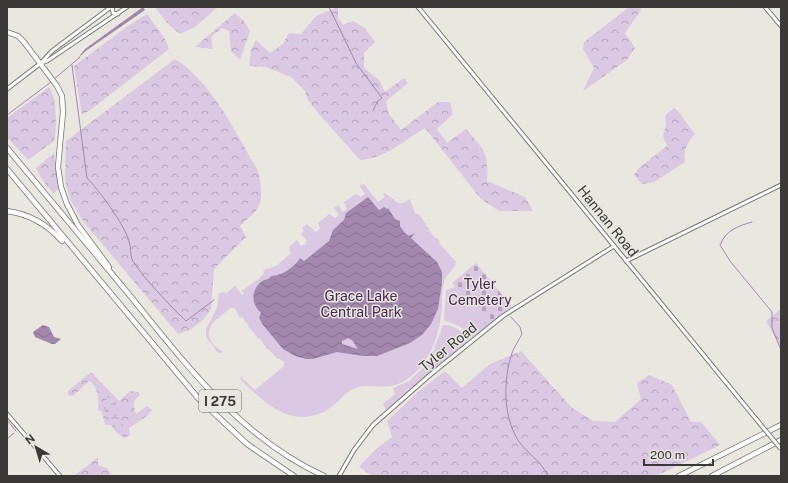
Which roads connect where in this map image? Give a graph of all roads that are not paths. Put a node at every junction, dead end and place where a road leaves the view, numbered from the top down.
1 (111, 7) edge
2 (127, 7) edge
3 (418, 7) edge
4 (765, 7) edge
5 (119, 13) junction
6 (781, 26) edge
7 (7, 32) edge
8 (41, 63) junction
9 (7, 89) edge
10 (7, 148) edge
11 (7, 170) edge
12 (781, 185) edge
13 (7, 211) edge
14 (614, 246) junction
15 (626, 261) junction
16 (97, 278) junction
17 (128, 293) junction
18 (7, 414) edge
19 (781, 425) edge
20 (781, 440) edge
21 (781, 449) edge
22 (339, 475) edge
23 (60, 476) edge
24 (294, 476) edge
25 (324, 476) edge
26 (679, 476) edge
27 (712, 476) edge

1 - 5 street
1 - 8 street
2 - 5 street
3 - 14 street, Hannan Road
4 - 6 street
5 - 8 street
7 - 8 highway
8 - 9 street
8 - 17 highway
10 - 17 highway, I 275
11 - 16 highway, I 275
12 - 15 street
13 - 16 highway
14 - 15 street, Hannan Road
14 - 22 street, Tyler Road
15 - 21 street, Hannan Road, bridge
16 - 24 highway, I 275
17 - 25 highway, I 275
18 - 23 street
19 - 26 highway
20 - 27 highway

